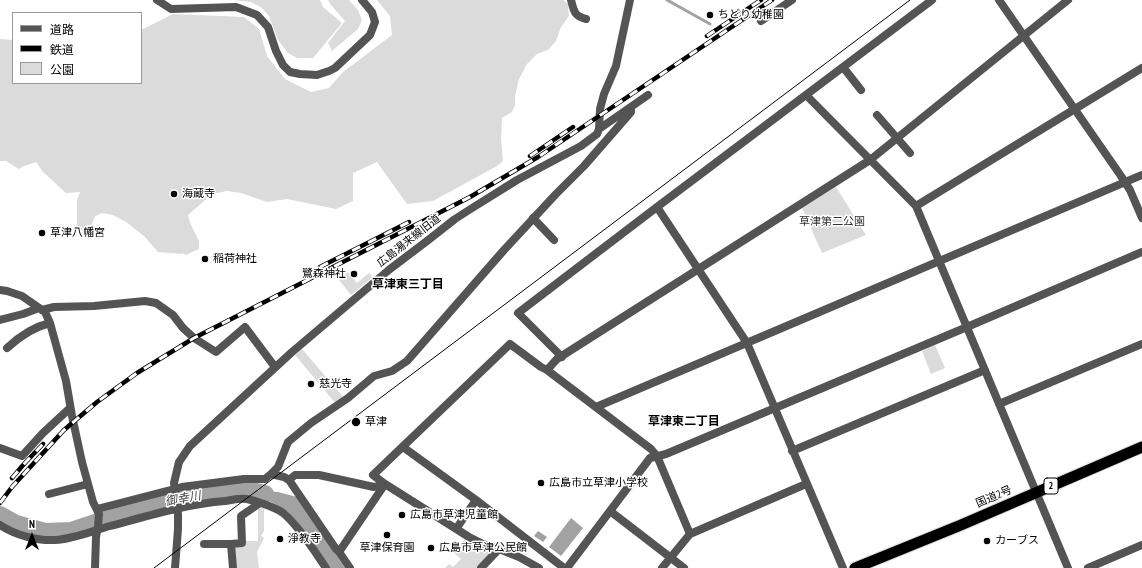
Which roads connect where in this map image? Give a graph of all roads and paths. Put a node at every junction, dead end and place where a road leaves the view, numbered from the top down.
1 (157, 0) edge
2 (362, 0) edge
3 (571, 0) edge
4 (630, 0) edge
5 (792, 0) edge
6 (932, 0) edge
7 (999, 0) edge
8 (1068, 0) edge
9 (586, 19) dead end
10 (761, 21) dead end
11 (1024, 35) junction
12 (843, 67) junction
13 (1142, 68) edge
14 (861, 90) dead end
15 (648, 95) dead end
16 (806, 95) junction
17 (631, 107) junction
18 (1075, 108) junction
19 (877, 115) dead end
20 (600, 129) junction
21 (898, 138) junction
22 (910, 153) dead end
23 (870, 160) junction
24 (1142, 175) edge
25 (1125, 182) junction
26 (916, 206) junction
27 (657, 207) junction
28 (533, 218) junction
29 (1142, 218) edge
30 (554, 240) dead end
31 (1142, 252) edge
32 (939, 261) junction
33 (699, 269) junction
34 (0, 290) edge
35 (41, 309) junction
36 (0, 320) edge
37 (50, 322) junction
38 (967, 327) junction
39 (747, 343) junction
40 (1142, 344) edge
41 (7, 348) dead end
42 (562, 357) junction
43 (275, 367) junction
44 (547, 370) junction
45 (985, 370) junction
46 (1000, 404) junction
47 (596, 407) junction
48 (70, 408) junction
49 (775, 408) junction
50 (403, 447) junction
51 (1142, 447) edge
52 (0, 448) edge
53 (792, 451) junction
54 (657, 456) junction
55 (271, 474) junction
56 (289, 480) junction
57 (88, 484) junction
58 (385, 484) junction
59 (806, 484) junction
60 (175, 490) junction
61 (1036, 492) junction
62 (49, 494) dead end
63 (476, 500) junction
64 (260, 504) junction
65 (177, 506) junction
66 (97, 510) junction
67 (610, 511) junction
68 (0, 525) edge
69 (98, 528) junction
70 (456, 529) junction
71 (690, 534) junction
72 (204, 544) dead end
73 (231, 544) junction
74 (1142, 545) edge
75 (499, 549) junction
76 (339, 552) junction
77 (670, 558) junction
78 (95, 568) edge
79 (175, 568) edge
80 (233, 568) edge
81 (326, 568) edge
82 (350, 568) edge
83 (481, 568) edge
84 (539, 568) edge
85 (565, 568) edge
86 (662, 568) edge
87 (684, 568) edge
88 (843, 568) edge
89 (855, 568) edge
90 (1068, 568) edge
91 (1088, 568) edge

1 - 2 street
3 - 9 street
4 - 20 street
5 - 10 street
6 - 12 street
7 - 11 street
8 - 11 street
11 - 18 street
11 - 21 street
12 - 14 street
12 - 16 street
13 - 18 street
15 - 17 street, 広島湯来線旧道
16 - 23 street
16 - 27 street
17 - 20 street, 広島湯来線旧道
17 - 28 street
18 - 25 street
18 - 26 street
19 - 21 street
20 - 43 street, 広島湯来線旧道
21 - 22 street
21 - 23 street
23 - 26 street
23 - 33 street
24 - 25 street
25 - 29 street
25 - 32 street
26 - 32 street
27 - 33 street
27 - 42 street
28 - 30 street
28 - 55 street
31 - 38 street
32 - 38 street
32 - 39 street
33 - 39 street
33 - 42 street
34 - 35 street
35 - 36 street
35 - 37 street
35 - 43 street
37 - 41 street
37 - 48 street
38 - 45 street
38 - 49 street
39 - 47 street
39 - 49 street
40 - 46 street
42 - 44 street
43 - 60 street, 広島湯来線旧道
44 - 47 street
44 - 50 street
45 - 46 street
45 - 53 street
46 - 61 street
47 - 54 street
48 - 52 street
48 - 57 street
49 - 53 street
49 - 54 street
50 - 58 street
50 - 63 street
51 - 61 highway, 国道2号 / 2
53 - 59 street
54 - 67 street
54 - 71 street
55 - 56 street
55 - 60 street
56 - 58 street
56 - 76 street
57 - 62 street
57 - 66 street
58 - 70 street
58 - 76 street
59 - 71 street
59 - 88 street
60 - 65 street, 広島湯来線旧道
60 - 66 street
61 - 89 highway, 国道2号 / 2
61 - 90 street
63 - 70 street
63 - 85 street
64 - 65 street
64 - 73 street
64 - 81 street
65 - 69 street
65 - 79 street, 広島湯来線旧道
66 - 69 street
67 - 77 street
67 - 85 street
68 - 69 street
69 - 78 street
70 - 75 street
71 - 77 street
72 - 73 street
73 - 80 street
74 - 91 street
75 - 83 street
75 - 84 street
76 - 82 street
77 - 86 street
77 - 87 street

